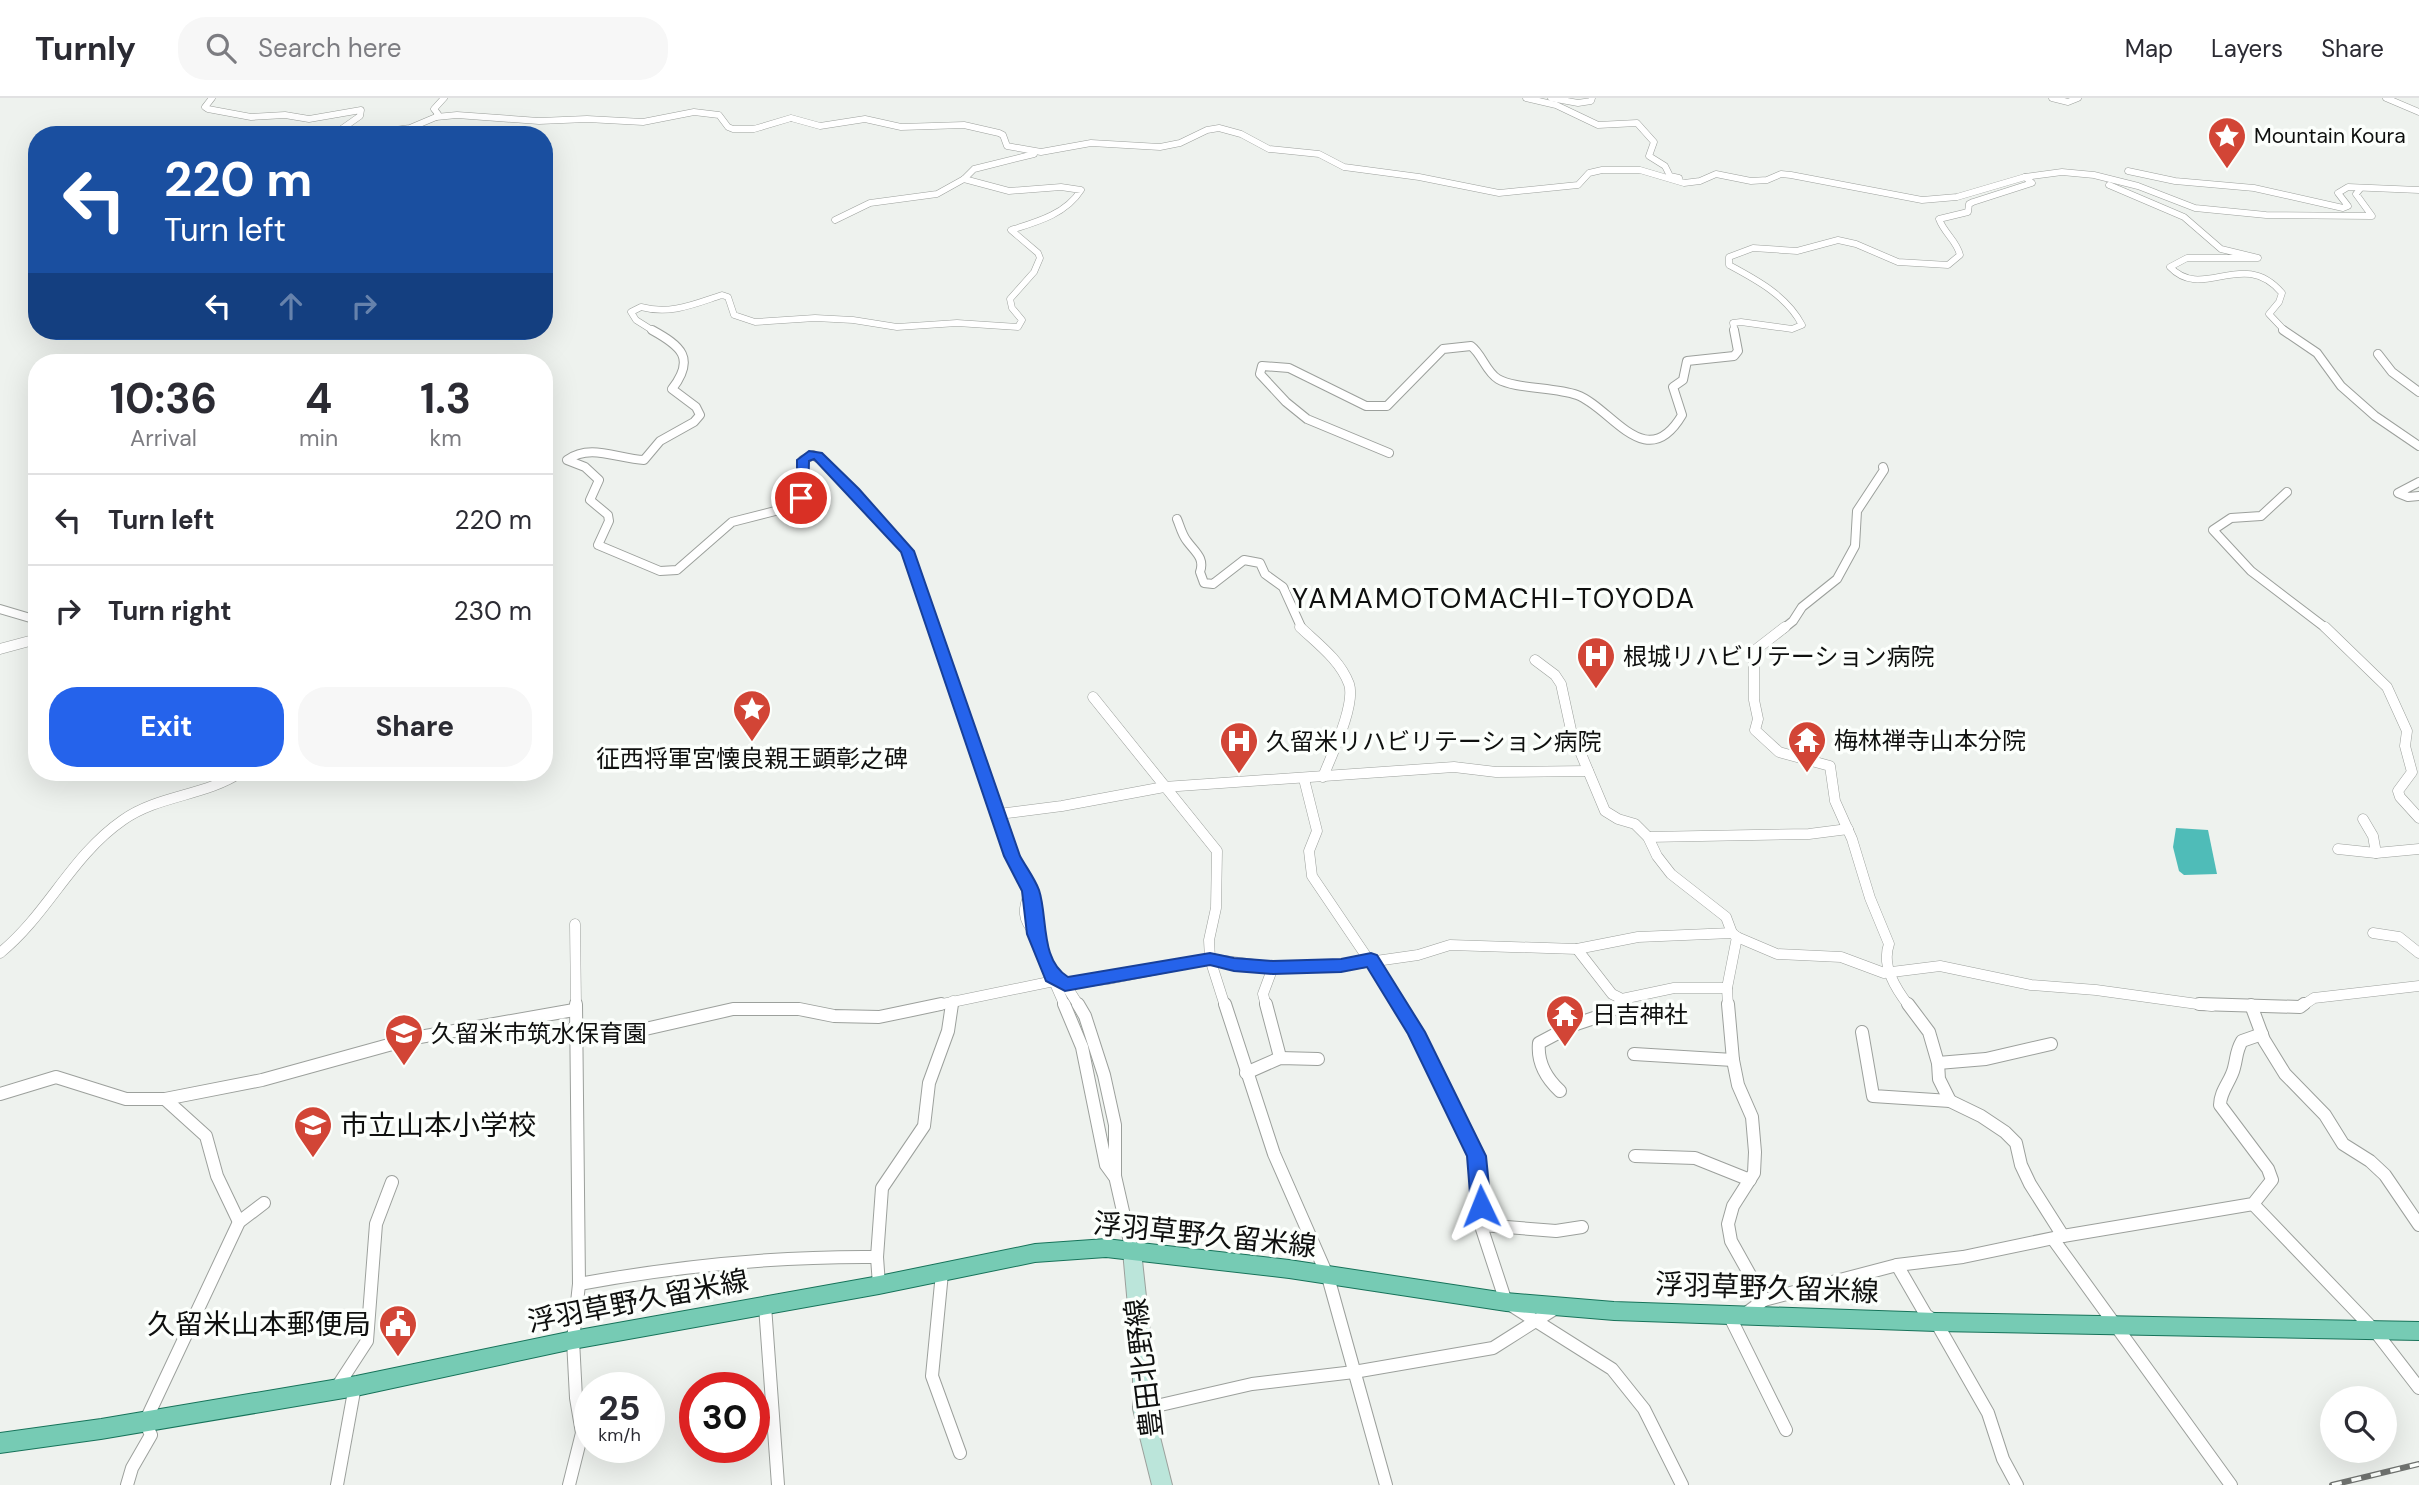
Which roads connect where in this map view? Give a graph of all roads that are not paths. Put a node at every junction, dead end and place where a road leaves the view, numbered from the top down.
1 (212, 98) edge
2 (444, 98) edge
3 (1526, 98) edge
4 (1550, 98) edge
5 (1592, 98) edge
6 (2052, 98) edge
7 (2078, 98) edge
8 (2386, 98) edge
9 (2419, 112) edge
10 (436, 117) junction
11 (344, 126) edge
12 (415, 126) edge
13 (1041, 152) junction
14 (2128, 171) dead end
15 (2094, 176) junction
16 (2025, 177) junction
17 (964, 179) junction
18 (1700, 181) junction
19 (2360, 189) junction
20 (2419, 190) edge
21 (835, 220) dead end
22 (2378, 354) dead end
23 (2419, 392) edge
24 (2419, 446) edge
25 (1389, 453) dead end
26 (1883, 467) dead end
27 (2419, 482) edge
28 (2287, 492) dead end
29 (2419, 496) edge
30 (1177, 519) dead end
31 (0, 609) edge
32 (28, 617) edge
33 (28, 641) edge
34 (0, 649) edge
35 (1535, 660) dead end
36 (1093, 698) dead end
37 (1588, 771) junction
38 (1323, 777) junction
39 (1304, 779) junction
40 (228, 781) edge
41 (1164, 788) junction
42 (999, 814) junction
43 (2419, 818) edge
44 (2363, 819) dead end
45 (1847, 829) junction
46 (1648, 837) junction
47 (2338, 849) dead end
48 (2419, 849) edge
49 (2376, 853) junction
50 (575, 923) dead end
51 (2373, 933) dead end
52 (1735, 935) junction
53 (1577, 949) junction
54 (2418, 951) edge
55 (0, 953) edge
56 (1210, 959) junction
57 (1371, 960) junction
58 (1273, 967) junction
59 (1890, 972) junction
60 (1060, 982) junction
61 (2419, 986) edge
62 (1727, 988) junction
63 (1622, 999) junction
64 (953, 1002) junction
65 (2251, 1005) junction
66 (574, 1010) junction
67 (575, 1026) junction
68 (1862, 1032) dead end
69 (2262, 1034) junction
70 (2051, 1044) dead end
71 (1634, 1054) dead end
72 (1280, 1057) junction
73 (1318, 1059) dead end
74 (1733, 1060) junction
75 (1938, 1063) junction
76 (1246, 1073) junction
77 (1559, 1091) dead end
78 (0, 1094) edge
79 (165, 1099) junction
80 (1950, 1101) junction
81 (1635, 1156) dead end
82 (1750, 1180) junction
83 (392, 1182) dead end
84 (264, 1203) dead end
85 (2253, 1204) junction
86 (239, 1222) junction
87 (1481, 1224) junction
88 (2419, 1225) edge
89 (1582, 1227) dead end
90 (2058, 1238) junction
91 (1132, 1251) junction
92 (877, 1257) junction
93 (1897, 1265) junction
94 (942, 1273) junction
95 (1328, 1277) junction
96 (579, 1284) junction
97 (879, 1285) junction
98 (1764, 1300) junction
99 (1506, 1302) junction
100 (765, 1306) junction
101 (1558, 1307) junction
102 (1737, 1314) junction
103 (1535, 1322) junction
104 (1936, 1322) junction
105 (2116, 1324) junction
106 (2375, 1331) junction
107 (2419, 1331) edge
108 (573, 1340) junction
109 (1354, 1372) junction
110 (346, 1387) junction
111 (2419, 1388) edge
112 (1143, 1409) junction
113 (145, 1422) junction
114 (1786, 1430) dead end
115 (0, 1443) edge
116 (960, 1453) dead end
117 (127, 1485) edge
118 (337, 1485) edge
119 (569, 1485) edge
120 (778, 1485) edge
121 (1162, 1485) edge
122 (1386, 1485) edge
123 (1682, 1485) edge
124 (2017, 1485) edge
125 (2231, 1485) edge

1 - 11 street
2 - 10 street
3 - 18 street
4 - 5 street
6 - 7 street
8 - 9 street
10 - 12 street
10 - 13 street
13 - 17 street
13 - 18 street
14 - 19 street
15 - 16 street
15 - 19 street
15 - 24 street
16 - 18 street
16 - 25 street
17 - 21 street
17 - 42 street
19 - 20 street
22 - 23 street
26 - 45 street
27 - 29 street
28 - 43 street
30 - 38 street
31 - 32 street
33 - 34 street
35 - 37 street
36 - 41 street
37 - 38 street
37 - 46 street
38 - 39 street
39 - 41 street
39 - 57 street
40 - 55 street
41 - 42 street
41 - 56 street
42 - 60 street
44 - 49 street
45 - 46 street
45 - 59 street
46 - 52 street
47 - 49 street
48 - 49 street
50 - 66 street
51 - 54 street
52 - 53 street
52 - 59 street
52 - 62 street
53 - 57 street
53 - 63 street
56 - 58 street
56 - 60 street
56 - 76 street
57 - 58 street
57 - 87 street
58 - 72 street
59 - 65 street
59 - 75 street
60 - 64 street
60 - 91 street
61 - 65 street
62 - 63 street
62 - 74 street
63 - 77 street
64 - 67 street
64 - 92 street
65 - 69 street
66 - 67 street
66 - 79 street
67 - 96 street
68 - 80 street
69 - 85 street
69 - 88 street
70 - 75 street
71 - 74 street
72 - 73 street
72 - 76 street
74 - 82 street
75 - 80 street
76 - 95 street
78 - 79 street
79 - 86 street
80 - 90 street
81 - 82 street
82 - 98 street
83 - 110 street
84 - 86 street
85 - 90 street
85 - 106 street
86 - 113 street
87 - 89 street
87 - 99 street
90 - 93 street
90 - 105 street
91 - 94 main road, 浮羽草野久留米線
91 - 95 main road, 浮羽草野久留米線
91 - 112 main road, 豊田北野線
92 - 96 street
92 - 97 street
93 - 98 street
93 - 104 street
94 - 97 main road, 浮羽草野久留米線
94 - 116 street
95 - 99 main road, 浮羽草野久留米線
95 - 109 street
96 - 108 street
97 - 100 main road, 浮羽草野久留米線
98 - 102 street
99 - 101 main road, 浮羽草野久留米線
99 - 103 street
100 - 108 main road, 浮羽草野久留米線
100 - 120 street
101 - 102 main road, 浮羽草野久留米線
101 - 103 street
102 - 104 main road, 浮羽草野久留米線
102 - 114 street
103 - 109 street
103 - 123 street
104 - 105 main road, 浮羽草野久留米線
104 - 124 street
105 - 106 main road, 浮羽草野久留米線
105 - 125 street
106 - 107 main road, 浮羽草野久留米線
106 - 111 street
108 - 110 main road, 浮羽草野久留米線
108 - 119 street
109 - 112 street
109 - 122 street
110 - 113 main road, 浮羽草野久留米線
110 - 118 street
112 - 121 main road, 豊田北野線
113 - 115 main road, 浮羽草野久留米線
113 - 117 street

